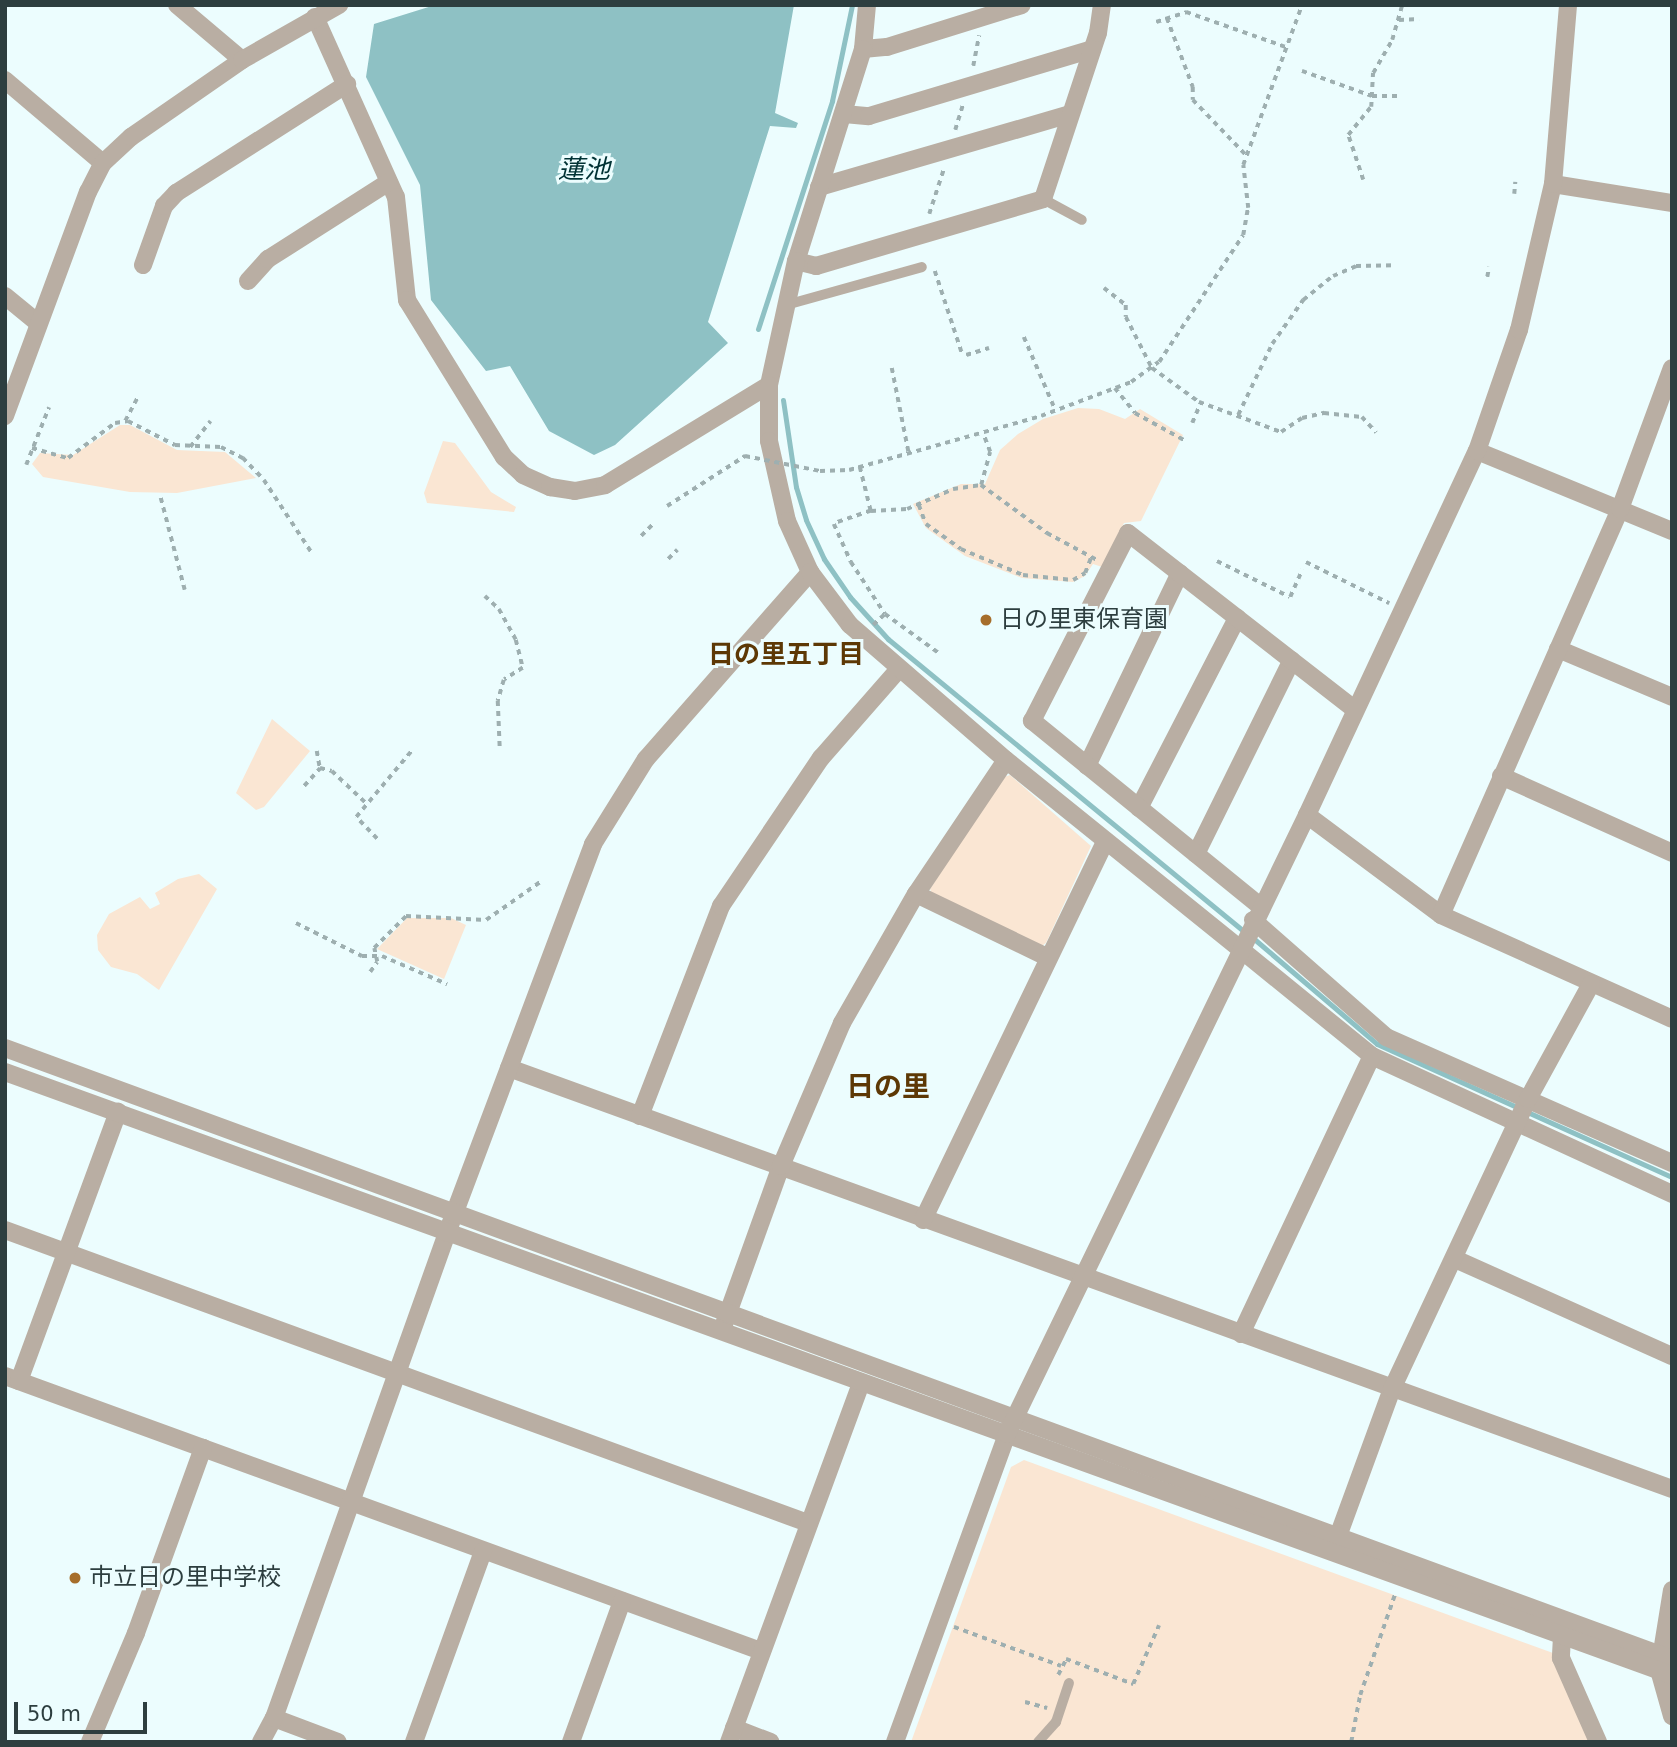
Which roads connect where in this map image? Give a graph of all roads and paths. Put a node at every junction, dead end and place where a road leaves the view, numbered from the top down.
1 (177, 5) edge
2 (339, 5) edge
3 (867, 5) edge
4 (1022, 5) edge
5 (1102, 5) edge
6 (1302, 5) edge
7 (1402, 5) edge
8 (1568, 5) edge
9 (315, 17) junction
10 (984, 17) junction
11 (1167, 18) junction
12 (1419, 19) dead end
13 (1399, 20) junction
14 (1156, 22) dead end
15 (1286, 47) junction
16 (863, 49) junction
17 (1092, 49) junction
18 (242, 60) junction
19 (1302, 71) dead end
20 (5, 80) edge
21 (347, 84) junction
22 (969, 86) junction
23 (1373, 96) junction
24 (1401, 96) dead end
25 (844, 114) junction
26 (1070, 114) junction
27 (949, 151) junction
28 (1246, 155) junction
29 (103, 163) junction
30 (1363, 180) dead end
31 (389, 182) junction
32 (1515, 182) dead end
33 (1553, 184) junction
34 (819, 187) junction
35 (1514, 194) dead end
36 (1044, 199) junction
37 (1672, 203) edge
38 (1082, 220) dead end
39 (922, 235) junction
40 (796, 261) junction
41 (144, 265) dead end
42 (928, 265) joint
43 (1395, 265) dead end
44 (1489, 267) dead end
45 (1487, 277) dead end
46 (248, 281) dead end
47 (1104, 288) dead end
48 (5, 296) edge
49 (786, 305) junction
50 (38, 323) junction
51 (1024, 337) dead end
52 (989, 348) dead end
53 (892, 368) dead end
54 (1152, 368) junction
55 (1672, 368) edge
56 (769, 385) junction
57 (1115, 388) junction
58 (1668, 396) edge
59 (137, 398) dead end
60 (1201, 402) junction
61 (49, 407) dead end
62 (1056, 410) junction
63 (1238, 415) junction
64 (5, 416) edge
65 (125, 421) junction
66 (210, 421) dead end
67 (1192, 423) dead end
68 (1376, 432) dead end
69 (983, 433) junction
70 (1184, 440) dead end
71 (190, 447) junction
72 (32, 448) junction
73 (1477, 450) junction
74 (909, 454) junction
75 (26, 465) dead end
76 (860, 467) junction
77 (982, 485) junction
78 (161, 498) dead end
79 (919, 505) junction
80 (667, 506) dead end
81 (1620, 509) junction
82 (872, 510) junction
83 (653, 524) dead end
84 (1672, 531) edge
85 (641, 536) dead end
86 (677, 550) dead end
87 (312, 553) dead end
88 (1092, 556) junction
89 (668, 559) dead end
90 (1217, 561) dead end
91 (1306, 562) dead end
92 (1111, 567) junction
93 (1302, 570) dead end
94 (810, 572) junction
95 (1180, 573) junction
96 (185, 590) dead end
97 (485, 596) dead end
98 (1402, 609) junction
99 (1237, 618) junction
100 (1558, 649) junction
101 (940, 654) dead end
102 (1292, 660) junction
103 (898, 670) junction
104 (1672, 697) edge
105 (1354, 709) junction
106 (500, 748) dead end
107 (413, 749) dead end
108 (317, 751) dead end
109 (1006, 760) junction
110 (1087, 766) junction
111 (320, 768) junction
112 (1501, 776) junction
113 (304, 786) dead end
114 (367, 804) junction
115 (1139, 808) junction
116 (1307, 815) junction
117 (377, 839) dead end
118 (1105, 841) junction
119 (1672, 853) edge
120 (1196, 854) junction
121 (540, 882) dead end
122 (916, 894) junction
123 (1256, 913) junction
124 (1441, 915) junction
125 (296, 923) dead end
126 (1239, 948) junction
127 (375, 957) junction
128 (1047, 957) junction
129 (370, 972) dead end
130 (447, 984) dead end
131 (1591, 984) junction
132 (1672, 1019) edge
133 (5, 1048) edge
134 (1372, 1056) junction
135 (509, 1068) junction
136 (5, 1072) edge
137 (1528, 1099) junction
138 (118, 1112) junction
139 (640, 1116) junction
140 (1517, 1124) junction
141 (1672, 1163) edge
142 (781, 1166) junction
143 (1672, 1194) edge
144 (455, 1213) junction
145 (923, 1220) junction
146 (5, 1230) edge
147 (447, 1233) junction
148 (66, 1252) junction
149 (1455, 1259) junction
150 (1083, 1276) junction
151 (727, 1313) junction
152 (720, 1333) junction
153 (1241, 1334) junction
154 (1672, 1356) edge
155 (398, 1373) junction
156 (12, 1378) edge
157 (861, 1384) junction
158 (1392, 1389) junction
159 (1010, 1427) junction
160 (203, 1448) junction
161 (1672, 1489) edge
162 (352, 1501) junction
163 (808, 1523) junction
164 (1335, 1546) junction
165 (483, 1551) junction
166 (1400, 1578) junction
167 (1672, 1590) edge
168 (622, 1601) junction
169 (939, 1622) junction
170 (1159, 1625) dead end
171 (1562, 1636) junction
172 (761, 1651) junction
173 (1666, 1665) edge
174 (1061, 1666) junction
175 (1069, 1683) dead end
176 (1054, 1687) dead end
177 (1051, 1698) dead end
178 (1025, 1703) dead end
179 (1672, 1716) edge
180 (274, 1718) junction
181 (731, 1735) edge
182 (90, 1742) edge
183 (261, 1742) edge
184 (338, 1742) edge
185 (414, 1742) edge
186 (571, 1742) edge
187 (770, 1742) edge
188 (895, 1742) edge
189 (1038, 1742) edge
190 (1351, 1742) edge
191 (1598, 1742) edge

1 - 18 street
2 - 9 street
3 - 16 street
4 - 10 street
5 - 17 street
6 - 15 path
7 - 13 path
8 - 33 street
9 - 18 street
9 - 21 street
10 - 16 street
10 - 22 path
11 - 14 path
11 - 15 path
11 - 28 path
12 - 13 path
13 - 23 path
15 - 28 path
16 - 25 street
17 - 22 street
17 - 26 street
18 - 29 street
19 - 23 path
20 - 29 street
21 - 31 street
21 - 41 street
22 - 25 street
22 - 27 path
23 - 24 path
23 - 30 path
25 - 34 street
26 - 27 street
26 - 36 street
27 - 34 street
27 - 39 path
28 - 54 path
29 - 50 street
31 - 46 street
31 - 56 street
32 - 35 path
33 - 37 street
33 - 73 street
34 - 40 street
36 - 38 lane
36 - 39 street
39 - 40 street
40 - 49 street
42 - 49 lane
42 - 52 path
43 - 63 path
44 - 45 path
47 - 54 path
48 - 50 street
49 - 56 street
50 - 64 street
51 - 62 path
53 - 74 path
54 - 57 path
54 - 60 path
55 - 58 street
56 - 94 street
57 - 62 path
57 - 70 path
58 - 81 street
59 - 65 path
60 - 63 path
60 - 67 path
61 - 72 path
62 - 69 path
63 - 68 path
65 - 71 path
65 - 72 path
66 - 71 path
69 - 74 path
69 - 77 path
71 - 87 path
72 - 75 path
73 - 81 street
73 - 98 street
74 - 76 path
76 - 80 path, bridge
76 - 82 path
77 - 79 path
77 - 88 path
78 - 96 path
79 - 82 path
79 - 88 path
81 - 84 street
81 - 100 street
82 - 101 path
83 - 85 path
86 - 89 path
88 - 92 path
90 - 93 path
91 - 98 path
92 - 95 street
92 - 110 street
94 - 103 street
94 - 135 street
95 - 99 street
95 - 110 street
97 - 106 path
98 - 105 street
99 - 102 street
99 - 115 street
100 - 104 street
100 - 112 street
102 - 105 street
102 - 120 street
103 - 109 street
103 - 139 street
105 - 116 street
107 - 114 path
108 - 111 path
109 - 118 street
109 - 122 street
110 - 115 street
111 - 113 path
111 - 114 path
112 - 119 street
112 - 124 street
114 - 117 path
115 - 120 street
116 - 123 street
116 - 124 street
118 - 126 street
118 - 128 street
120 - 123 street
121 - 127 path
122 - 128 street
122 - 142 street
123 - 126 street
123 - 137 street
124 - 131 street
125 - 127 path
126 - 134 street
126 - 150 street
127 - 129 path
127 - 130 path
128 - 145 street
131 - 132 street
131 - 137 street
133 - 144 street
134 - 140 street
134 - 153 street
135 - 139 street
135 - 144 street
136 - 138 street
137 - 140 street
137 - 141 street
138 - 147 street
138 - 148 street
139 - 142 street
140 - 143 street
140 - 149 street
142 - 145 street
142 - 151 street
144 - 147 street
144 - 151 street
145 - 150 street
146 - 148 street
147 - 152 street
147 - 155 street
148 - 155 street
148 - 156 street
149 - 154 street
149 - 158 street
150 - 153 street
150 - 159 street
151 - 152 street
151 - 159 street
152 - 157 street
153 - 158 street
155 - 162 street
155 - 163 street
156 - 160 street
157 - 159 street
157 - 163 street
158 - 161 street
158 - 164 street
159 - 164 street
159 - 169 street
160 - 162 street
160 - 182 street
162 - 165 street
162 - 180 street
163 - 172 street
164 - 166 street
164 - 173 street
165 - 168 street
165 - 185 street
166 - 171 street
166 - 190 path
167 - 173 street
168 - 172 street
168 - 186 street
169 - 174 path
169 - 188 street
170 - 174 path
171 - 173 street
171 - 191 street
172 - 181 street
173 - 179 street
174 - 176 path
175 - 189 lane
177 - 178 path
180 - 183 street
180 - 184 street
181 - 187 street

